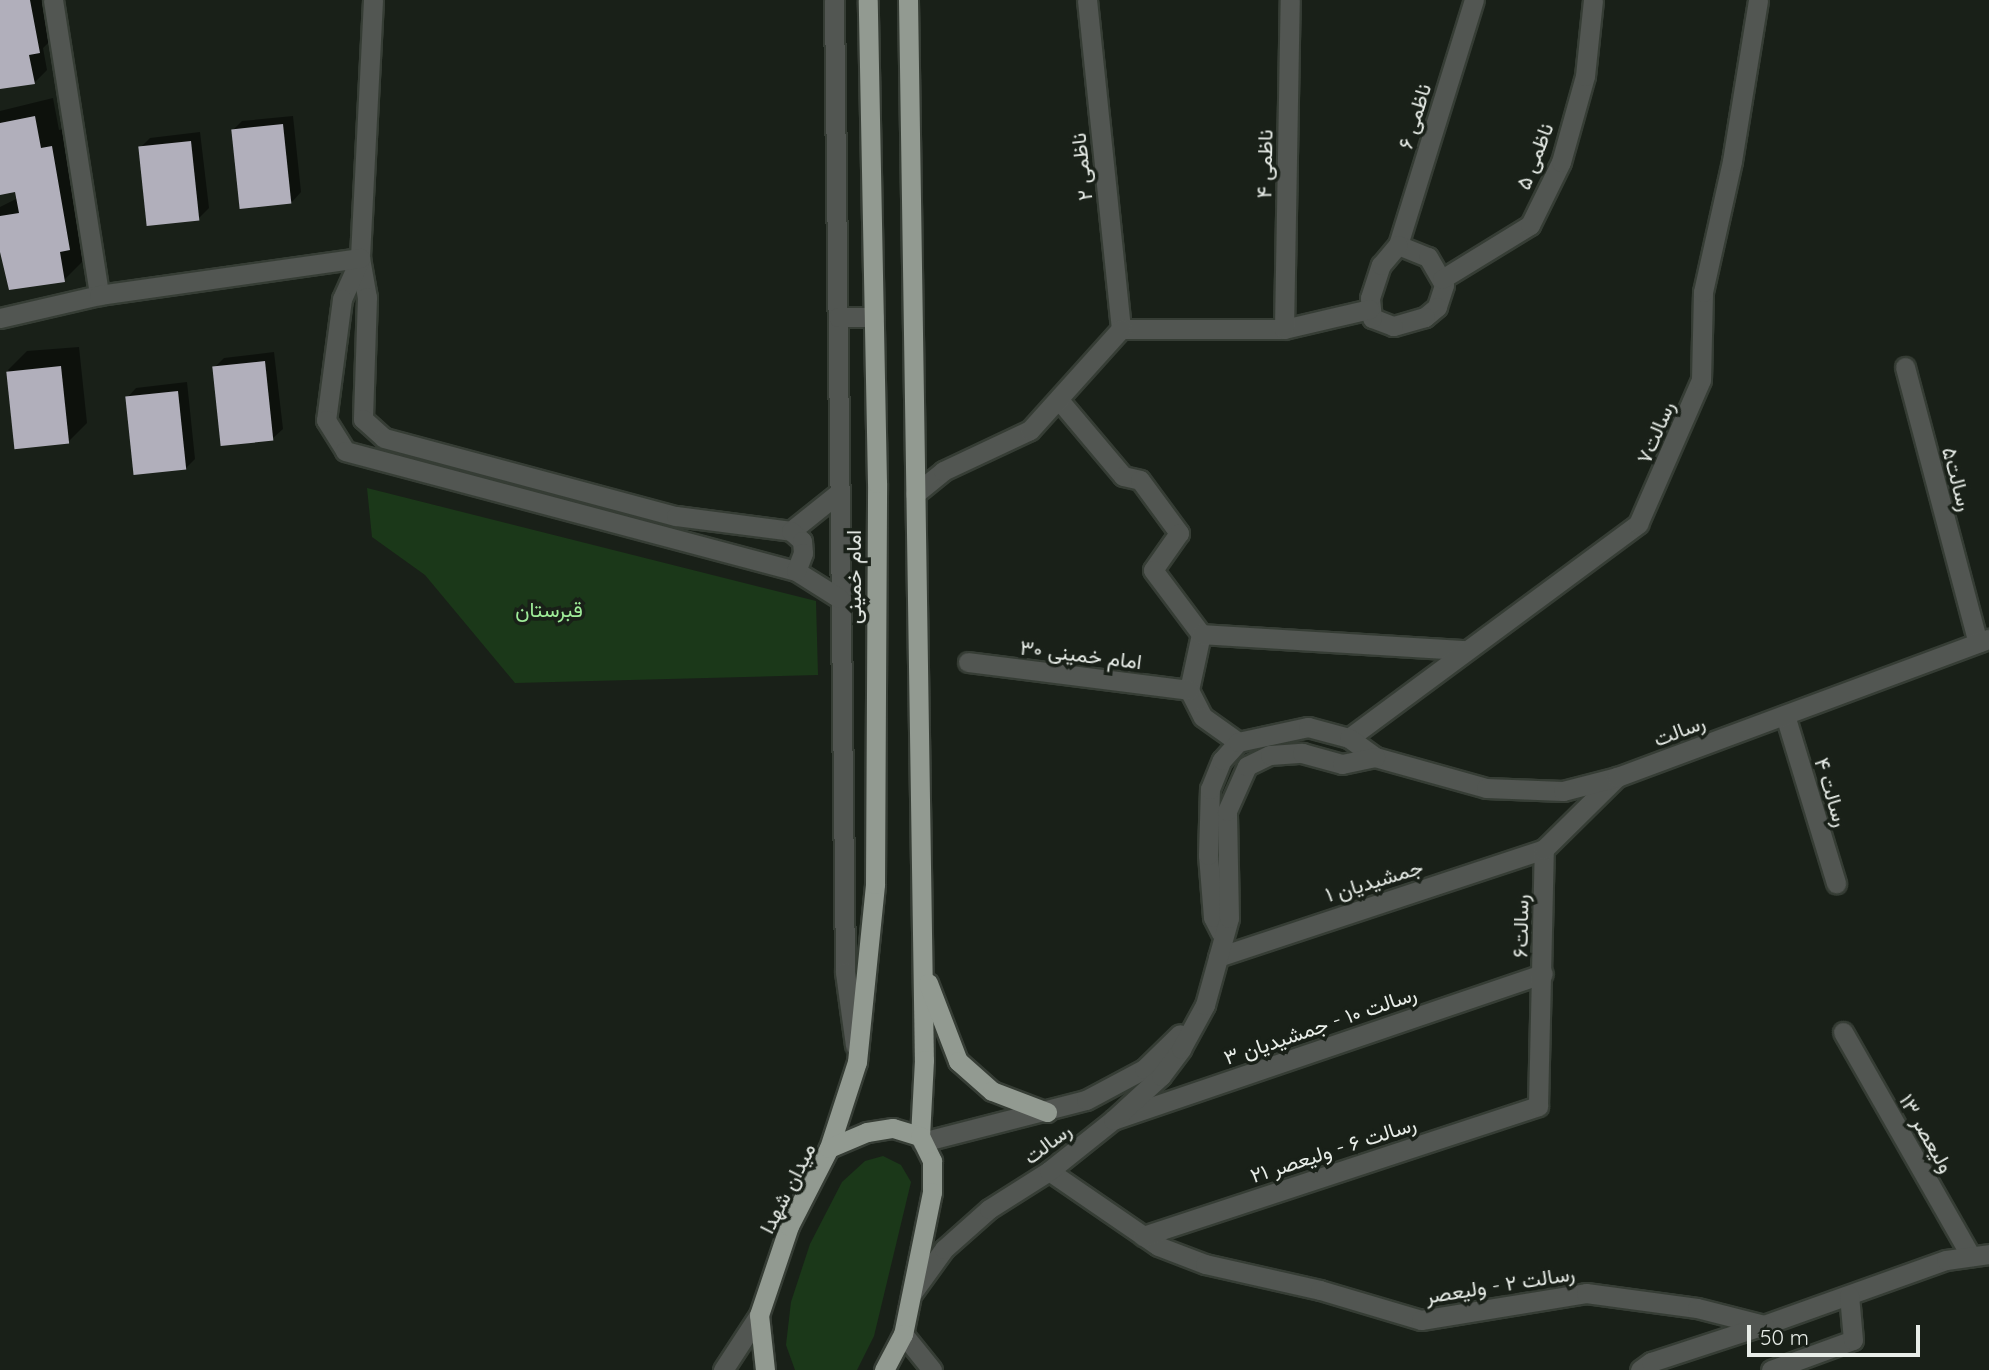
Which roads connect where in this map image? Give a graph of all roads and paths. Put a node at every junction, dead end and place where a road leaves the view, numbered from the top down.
1 (53, 0) edge
2 (373, 0) edge
3 (834, 0) edge
4 (869, 0) edge
5 (908, 0) edge
6 (1087, 0) edge
7 (1290, 0) edge
8 (1474, 0) edge
9 (1594, 0) edge
10 (1758, 0) edge
11 (1398, 245) junction
12 (360, 258) junction
13 (1442, 279) junction
14 (99, 295) junction
15 (1370, 309) junction
16 (0, 317) edge
17 (838, 317) junction
18 (874, 317) junction
19 (1121, 329) junction
20 (1284, 329) junction
21 (1905, 367) dead end
22 (1059, 400) junction
23 (363, 419) junction
24 (337, 437) junction
25 (837, 494) junction
26 (915, 494) junction
27 (791, 531) junction
28 (796, 571) junction
29 (839, 598) junction
30 (1200, 634) junction
31 (1983, 641) edge
32 (1465, 650) junction
33 (968, 662) dead end
34 (1189, 690) junction
35 (1785, 715) junction
36 (1349, 738) junction
37 (1238, 742) junction
38 (1376, 757) junction
39 (1617, 777) junction
40 (1544, 849) junction
41 (1836, 883) dead end
42 (1221, 933) junction
43 (1218, 957) junction
44 (923, 971) junction
45 (1543, 974) junction
46 (1196, 1019) junction
47 (1843, 1032) dead end
48 (857, 1062) junction
49 (1538, 1106) joint
50 (1047, 1112) junction
51 (1113, 1120) junction
52 (921, 1139) junction
53 (829, 1148) junction
54 (1049, 1171) junction
55 (1143, 1236) junction
56 (1980, 1255) edge
57 (913, 1292) junction
58 (1849, 1295) junction
59 (759, 1315) junction
60 (1764, 1325) junction
61 (899, 1351) edge
62 (723, 1370) edge
63 (765, 1370) edge
64 (884, 1370) edge
65 (932, 1370) edge
66 (1640, 1370) edge
67 (1771, 1370) edge

1 - 14 street
2 - 12 street
3 - 17 street
4 - 18 highway, امام خمینی
5 - 26 highway
6 - 19 street, ناظمی ۲
7 - 20 street, ناظمی ۴
8 - 11 street, ناظمی ۶
9 - 13 street, ناظمی ۵
10 - 32 street, رسالت۷
11 - 13 street
11 - 15 street
12 - 14 street
12 - 23 street
12 - 24 street
13 - 15 street
14 - 16 street
15 - 20 street
17 - 18 street
17 - 25 street
18 - 48 highway, امام خمینی
19 - 20 street
19 - 22 street
21 - 31 street, رسالت۵
22 - 26 street
22 - 30 street
23 - 24 street
23 - 27 street
24 - 28 street
25 - 27 street
25 - 29 street
26 - 44 highway
27 - 28 street
28 - 29 street
29 - 48 street
30 - 32 street
30 - 34 street
31 - 35 street, رسالت
32 - 36 street, رسالت۷
33 - 34 street, امام خمینی ۳۰
34 - 37 street
35 - 39 street, رسالت
35 - 41 street, رسالت ۴
36 - 37 street, رسالت
36 - 38 street, رسالت
37 - 42 street, رسالت
38 - 39 street, رسالت
38 - 42 street, رسالت
39 - 40 street
40 - 43 street, جمشیدیان ۱
40 - 45 street, رسالت۶
42 - 43 street, رسالت
43 - 46 street, رسالت
44 - 50 highway
44 - 52 highway
45 - 49 street, رسالت۶
45 - 51 street, رسالت ۱۰ - جمشیدیان ۳
46 - 50 street, رسالت
46 - 51 street, رسالت
47 - 56 street, ولیعصر ۱۳
48 - 53 highway, امام خمینی
49 - 55 street, رسالت ۶ - ولیعصر ۲۱
50 - 52 street, رسالت
51 - 54 street, رسالت
52 - 53 highway, میدان شهدا
52 - 57 highway
53 - 59 highway, میدان شهدا
54 - 55 street, رسالت ۲ - ولیعصر
54 - 57 street, رسالت
55 - 60 street, رسالت ۲ - ولیعصر
56 - 58 street
57 - 61 highway
58 - 60 street
58 - 67 street
59 - 62 street
59 - 63 highway, میدان شهدا
60 - 66 street
61 - 64 highway
61 - 65 street

